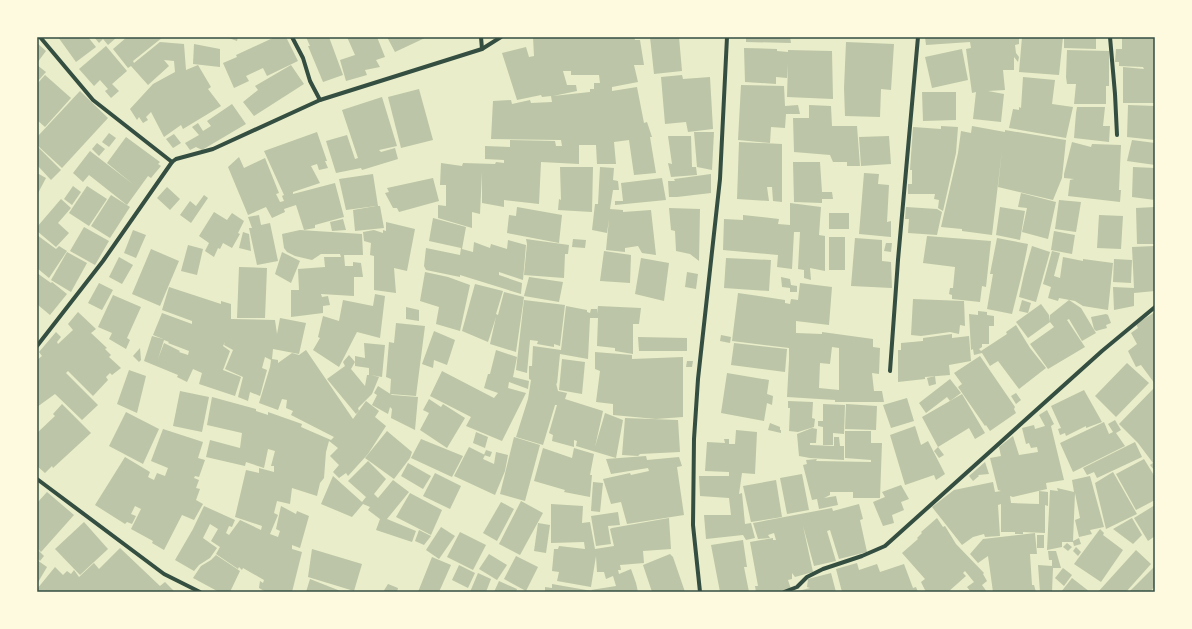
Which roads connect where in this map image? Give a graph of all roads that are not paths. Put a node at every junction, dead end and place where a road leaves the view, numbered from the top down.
1 (40, 37) edge
2 (292, 37) edge
3 (482, 37) edge
4 (501, 37) edge
5 (727, 37) edge
6 (918, 37) edge
7 (1110, 37) edge
8 (482, 49) junction
9 (320, 100) junction
10 (1117, 135) dead end
11 (172, 162) junction
12 (1155, 308) edge
13 (37, 346) edge
14 (890, 371) dead end
15 (37, 479) edge
16 (200, 592) edge
17 (700, 592) edge
18 (784, 592) edge

1 - 11 street
2 - 9 street
3 - 8 street
4 - 8 street
5 - 17 street
6 - 14 street
7 - 10 street
8 - 9 street
9 - 11 street
11 - 13 street
12 - 18 street
15 - 16 street

